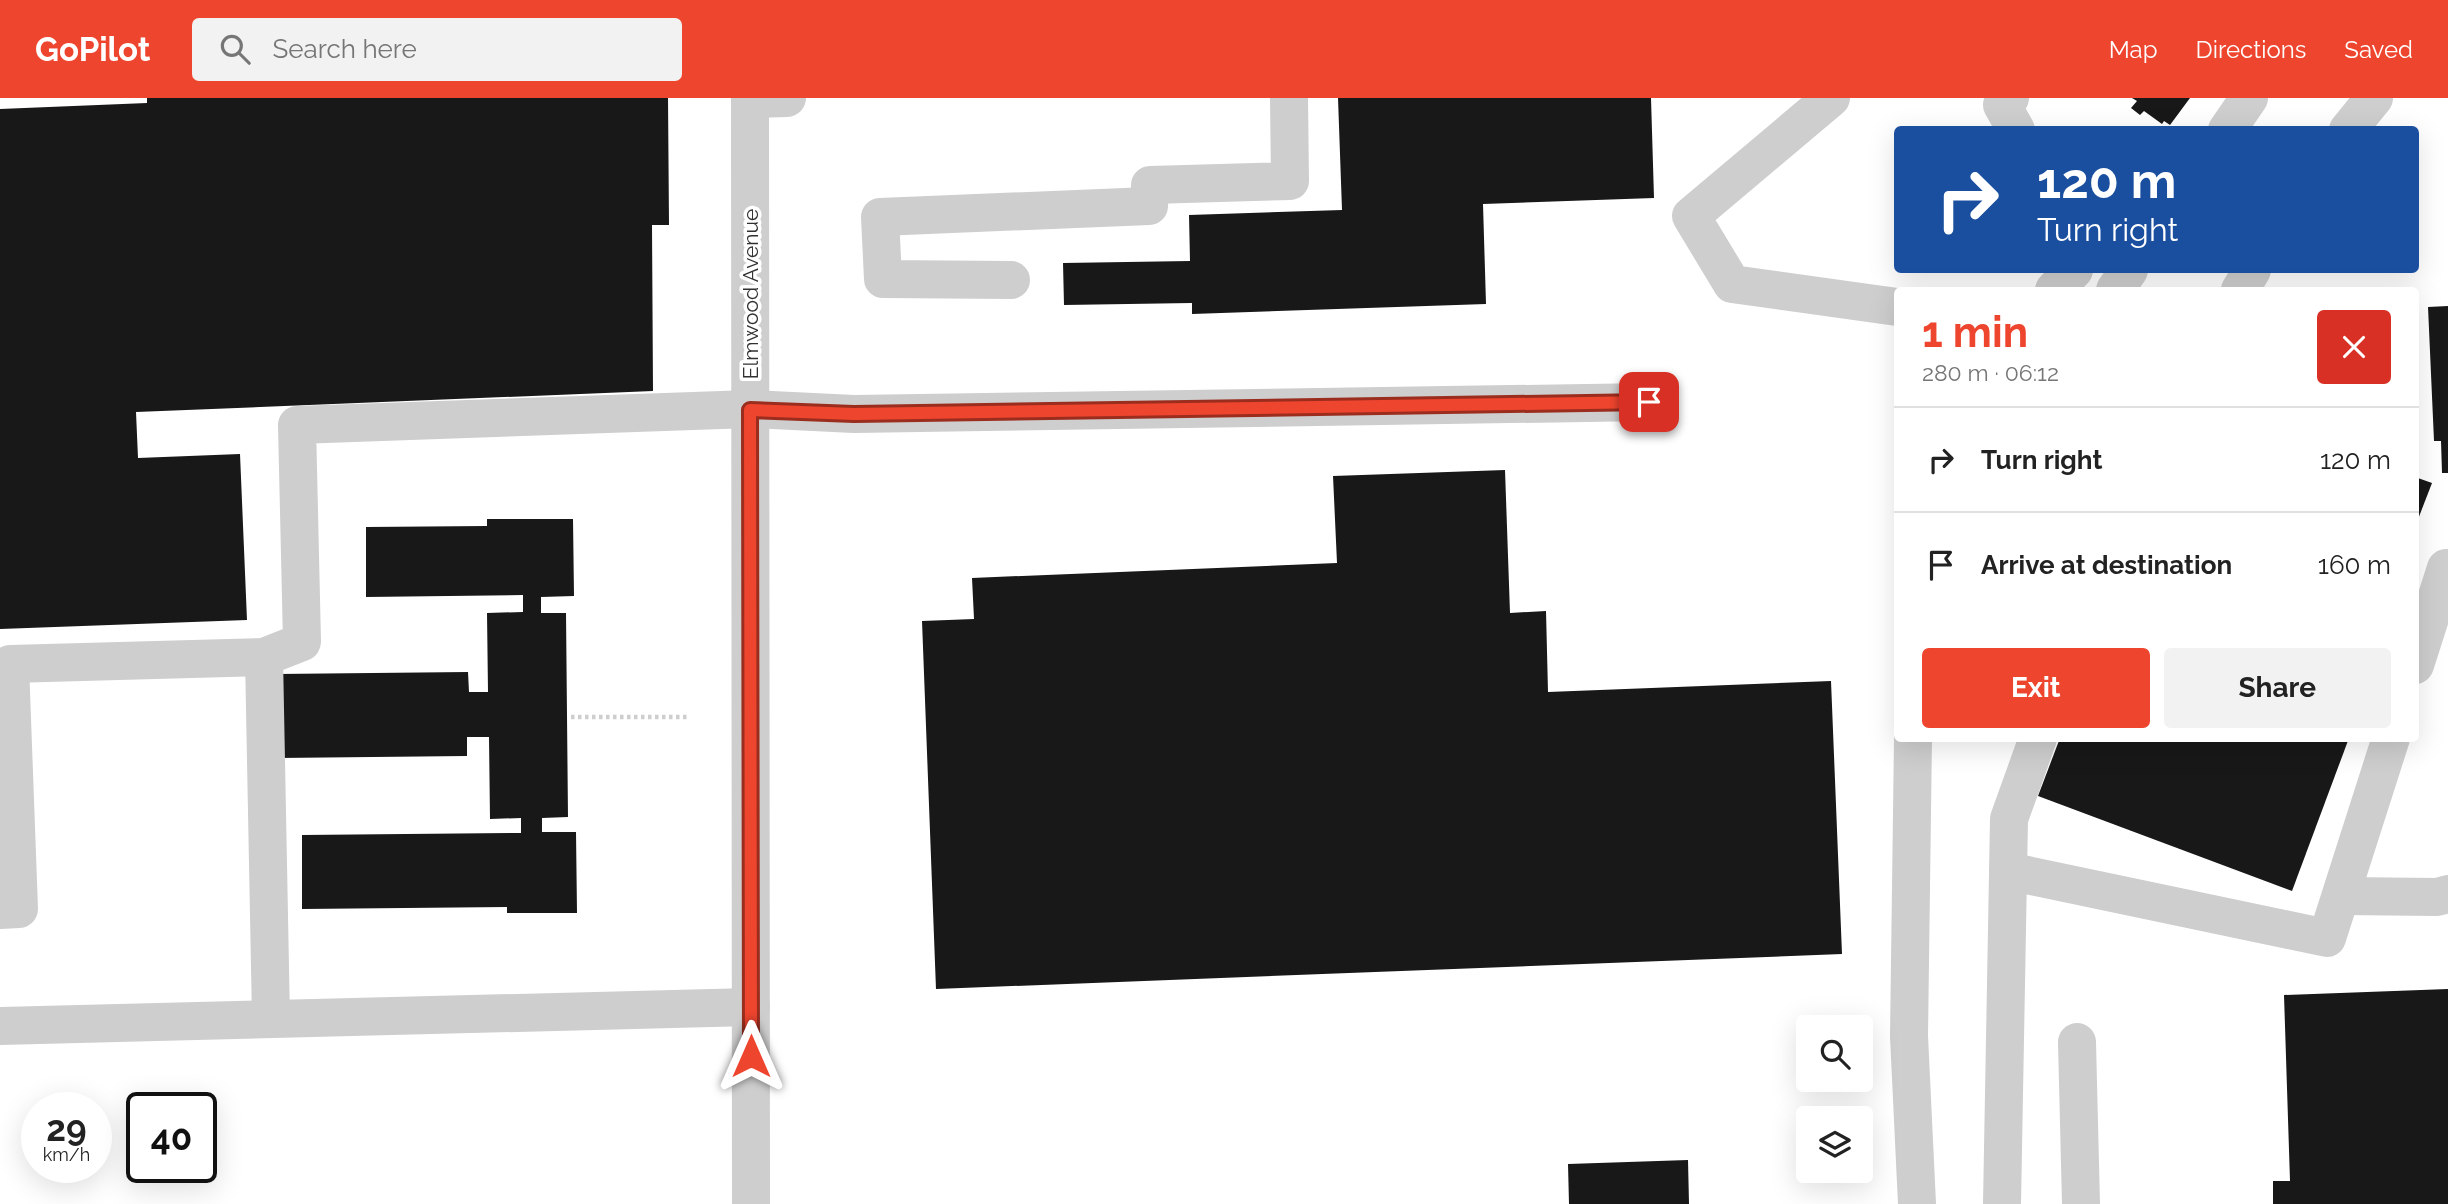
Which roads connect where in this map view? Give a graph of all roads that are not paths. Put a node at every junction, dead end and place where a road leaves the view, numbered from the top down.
1 (762, 98) edge
2 (1289, 98) edge
3 (1831, 98) edge
4 (2249, 98) edge
5 (2374, 98) edge
6 (2230, 126) edge
7 (2351, 126) edge
8 (2071, 273) edge
9 (1011, 280) dead end
10 (2057, 287) edge
11 (1894, 307) edge
12 (1649, 402) dead end
13 (750, 410) junction
14 (2448, 568) edge
15 (2419, 652) edge
16 (264, 657) junction
17 (1913, 742) edge
18 (2037, 742) edge
19 (2390, 742) edge
20 (2008, 871) junction
21 (2448, 894) edge
22 (2341, 896) junction
23 (0, 910) edge
24 (751, 1007) junction
25 (271, 1019) junction
26 (0, 1026) edge
27 (2077, 1042) dead end
28 (751, 1204) edge
29 (1917, 1204) edge
30 (2002, 1204) edge
31 (2081, 1204) edge

1 - 13 street, Elmwood Avenue
2 - 9 street
3 - 11 street
4 - 6 street
5 - 7 street
8 - 10 street
12 - 13 street
13 - 16 street
13 - 24 street, Elmwood Avenue
14 - 15 street
16 - 23 street
16 - 25 street
17 - 29 street
18 - 20 street
19 - 22 street
20 - 22 street
20 - 30 street
21 - 22 street
24 - 25 street
24 - 28 street, Elmwood Avenue
25 - 26 street
27 - 31 street

